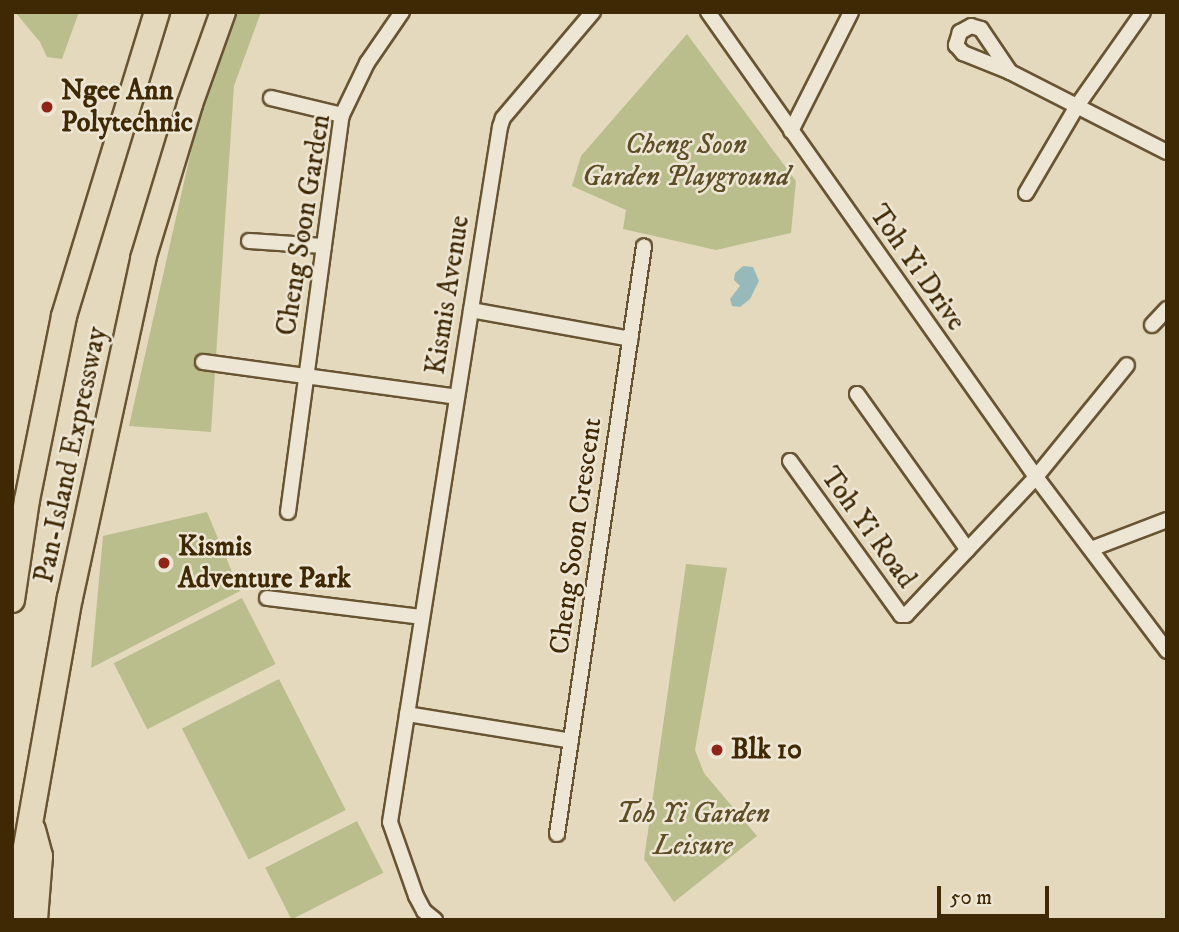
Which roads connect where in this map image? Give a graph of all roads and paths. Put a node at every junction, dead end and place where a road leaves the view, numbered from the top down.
1 (157, 12) edge
2 (223, 12) edge
3 (402, 12) edge
4 (593, 12) edge
5 (708, 12) edge
6 (851, 12) edge
7 (1143, 12) edge
8 (1010, 72) dead end
9 (271, 97) dead end
10 (1077, 106) junction
11 (342, 115) junction
12 (791, 131) junction
13 (1167, 152) edge
14 (1026, 193) dead end
15 (249, 241) dead end
16 (324, 246) junction
17 (644, 246) dead end
18 (1167, 309) edge
19 (471, 310) junction
20 (1152, 325) dead end
21 (630, 339) junction
22 (203, 362) dead end
23 (1127, 365) dead end
24 (306, 376) junction
25 (856, 394) dead end
26 (457, 397) junction
27 (790, 461) dead end
28 (1036, 477) junction
29 (288, 512) dead end
30 (1167, 520) edge
31 (1091, 549) junction
32 (968, 550) junction
33 (267, 598) dead end
34 (12, 600) edge
35 (422, 617) junction
36 (1167, 652) edge
37 (407, 714) junction
38 (571, 741) junction
39 (29, 823) junction
40 (557, 834) dead end
41 (13, 920) edge
42 (35, 920) edge
43 (435, 920) edge

1 - 34 highway, Pan-Island Expressway
2 - 39 highway, Pan-Island Expressway
3 - 11 street, Cheng Soon Garden
4 - 19 street, Kismis Avenue
5 - 12 street, Toh Yi Drive
6 - 12 street
7 - 10 street
8 - 10 street
9 - 11 street
10 - 13 street
10 - 14 street
11 - 16 street, Cheng Soon Garden
12 - 28 street, Toh Yi Drive
15 - 16 street
16 - 24 street, Cheng Soon Garden
17 - 21 street, Cheng Soon Crescent
18 - 20 street
19 - 21 street
19 - 26 street, Kismis Avenue
21 - 38 street, Cheng Soon Crescent
22 - 24 street, Cheng Soon Garden
23 - 28 street, Toh Yi Road
24 - 26 street, Cheng Soon Garden
24 - 29 street, Cheng Soon Garden
25 - 32 street
26 - 35 street, Kismis Avenue
27 - 32 street, Toh Yi Road
28 - 31 street, Toh Yi Drive
28 - 32 street, Toh Yi Road
30 - 31 street
31 - 36 street, Toh Yi Drive
33 - 35 street
35 - 37 street, Kismis Avenue
37 - 38 street
37 - 43 street, Kismis Avenue
38 - 40 street, Cheng Soon Crescent
39 - 41 highway, Pan-Island Expressway
39 - 42 highway

